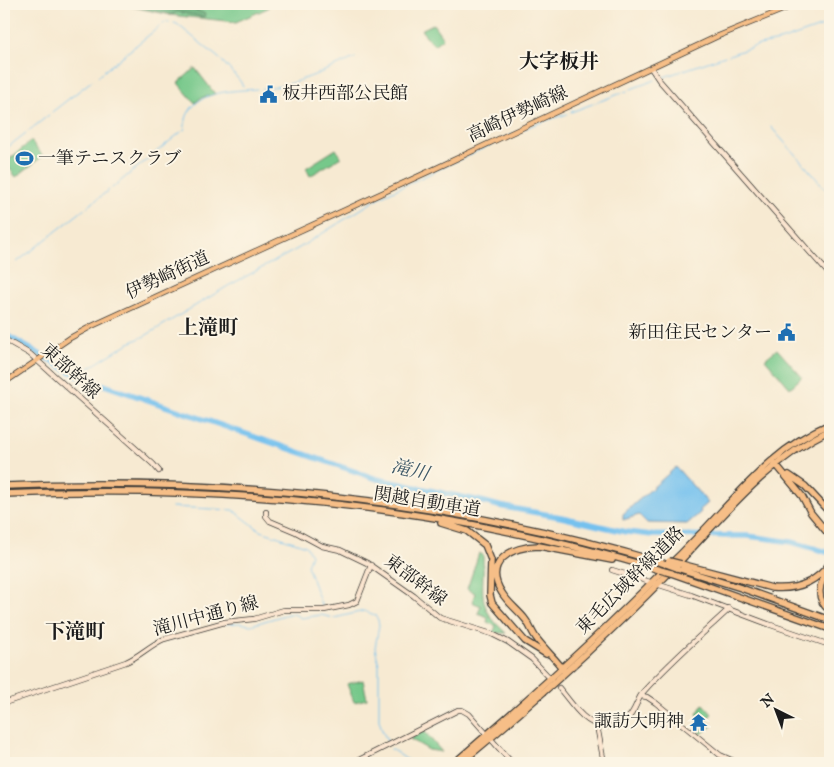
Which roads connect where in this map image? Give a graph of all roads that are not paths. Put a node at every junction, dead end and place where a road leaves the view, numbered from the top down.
1 (797, 4) edge
2 (651, 68) junction
3 (305, 228) joint
4 (830, 275) edge
5 (4, 339) edge
6 (38, 359) junction
7 (4, 383) edge
8 (830, 424) edge
9 (830, 430) edge
10 (776, 462) junction
11 (159, 472) dead end
12 (4, 486) edge
13 (4, 494) edge
14 (266, 512) dead end
15 (830, 513) edge
16 (412, 514) junction
17 (830, 536) edge
18 (830, 563) edge
19 (371, 566) junction
20 (646, 566) junction
21 (679, 566) junction
22 (612, 570) dead end
23 (830, 570) edge
24 (655, 583) junction
25 (728, 608) junction
26 (830, 611) edge
27 (830, 620) edge
28 (830, 629) edge
29 (830, 645) edge
30 (564, 671) junction
31 (548, 676) dead end
32 (559, 688) dead end
33 (640, 696) junction
34 (4, 703) edge
35 (599, 725) junction
36 (489, 737) junction
37 (353, 763) edge
38 (454, 763) edge
39 (461, 763) edge
40 (512, 763) edge
41 (604, 763) edge
42 (738, 763) edge

1 - 2 main road, 高崎伊勢崎線
2 - 3 main road, 高崎伊勢崎線
2 - 4 street
3 - 6 main road, 伊勢崎街道
5 - 6 street, 東部幹線
6 - 7 main road
6 - 11 street, 東部幹線
8 - 10 highway, 東毛広域幹線道路
9 - 10 highway, 東毛広域幹線道路
10 - 15 highway
10 - 17 highway
10 - 24 highway, 東毛広域幹線道路
12 - 21 highway, 関越自動車道, bridge
13 - 16 highway, 関越自動車道
14 - 19 street, 東部幹線
16 - 20 highway, 関越自動車道
16 - 30 highway
18 - 21 highway
19 - 31 street, 東部幹線
19 - 34 street, 滝川中通り線
20 - 28 highway, 関越自動車道, bridge
20 - 30 highway
21 - 27 highway, 関越自動車道
22 - 24 street
23 - 26 highway
24 - 25 street
24 - 30 highway, 東毛広域幹線道路
25 - 29 street
25 - 33 street
30 - 36 highway, 東毛広域幹線道路
32 - 35 street
33 - 35 street
33 - 42 street
35 - 41 street
36 - 37 street
36 - 38 highway, 東毛広域幹線道路
36 - 39 highway, 東毛広域幹線道路
36 - 40 street

